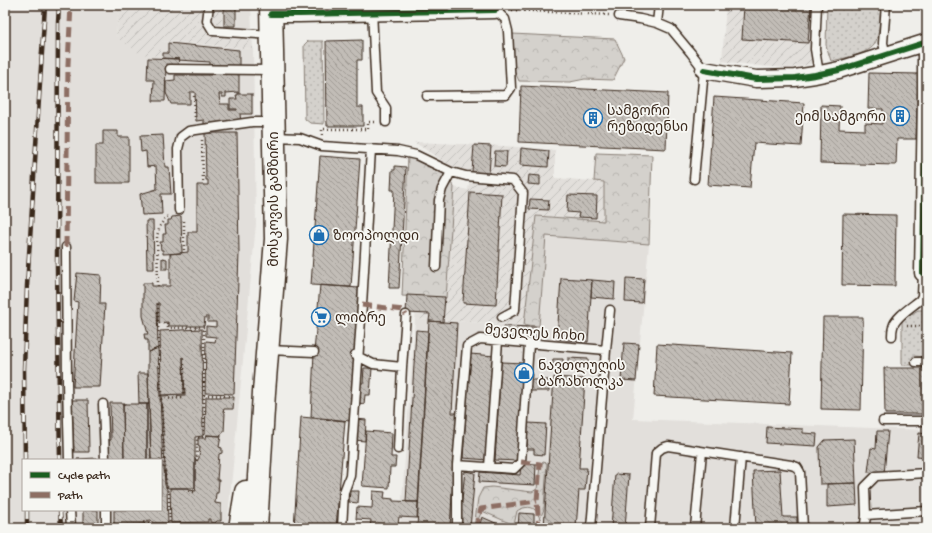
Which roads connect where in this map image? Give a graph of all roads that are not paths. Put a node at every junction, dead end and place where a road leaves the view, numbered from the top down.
1 (209, 5) edge
2 (659, 5) edge
3 (817, 5) edge
4 (886, 5) edge
5 (495, 7) edge
6 (372, 9) edge
7 (619, 16) road end
8 (271, 18) edge
9 (657, 23) junction
10 (926, 43) edge
11 (886, 55) junction
12 (170, 69) dead end
13 (272, 70) junction
14 (704, 70) junction
15 (820, 74) junction
16 (427, 96) dead end
17 (386, 122) road end
18 (274, 129) junction
19 (371, 149) junction
20 (451, 172) junction
21 (694, 178) dead end
22 (179, 210) road end
23 (66, 247) dead end
24 (436, 267) dead end
25 (924, 278) edge
26 (610, 310) dead end
27 (406, 316) dead end
28 (502, 317) dead end
29 (892, 336) dead end
30 (498, 341) junction
31 (529, 344) junction
32 (268, 350) junction
33 (606, 350) junction
34 (314, 352) dead end
35 (356, 356) junction
36 (402, 367) junction
37 (264, 392) junction
38 (103, 404) dead end
39 (884, 421) dead end
40 (927, 421) edge
41 (398, 449) dead end
42 (702, 452) junction
43 (741, 457) junction
44 (69, 459) edge
45 (105, 459) edge
46 (457, 465) junction
47 (489, 468) junction
48 (927, 473) edge
49 (70, 511) edge
50 (106, 511) edge
51 (927, 512) edge
52 (866, 515) junction
53 (71, 528) edge
54 (106, 528) edge
55 (240, 528) edge
56 (256, 528) edge
57 (342, 528) edge
58 (457, 528) edge
59 (591, 528) edge
60 (650, 528) edge
61 (695, 528) edge
62 (735, 528) edge
63 (803, 528) edge
64 (860, 528) edge

1 - 8 lane
2 - 9 lane
3 - 15 lane
4 - 11 lane
5 - 6 street
5 - 16 lane
6 - 8 street
6 - 17 lane
7 - 9 lane
8 - 13 main road, მოსკოვის გამზირი
9 - 14 lane
10 - 11 street
10 - 25 street
11 - 15 street
12 - 13 lane
13 - 18 main road, მოსკოვის გამზირი
14 - 15 street
14 - 21 lane
18 - 19 lane
18 - 22 lane
18 - 32 main road, მოსკოვის გამზირი
19 - 20 lane
19 - 35 lane
20 - 24 lane
20 - 28 lane
23 - 44 lane
25 - 29 lane
26 - 33 lane
27 - 36 lane
30 - 31 lane, მეველეს ჩიხი
30 - 46 lane, მეველეს ჩიხი
30 - 47 lane
31 - 33 lane, მეველეს ჩიხი
31 - 47 lane
32 - 34 lane
32 - 37 main road, მოსკოვის გამზირი
33 - 59 lane
35 - 36 lane
35 - 57 lane
36 - 41 lane
37 - 55 main road, მოსკოვის გამზირი
37 - 56 main road, მოსკოვის გამზირი
38 - 45 lane
39 - 40 lane
42 - 43 lane
42 - 60 lane
42 - 61 lane
43 - 62 lane
43 - 63 lane
46 - 47 lane
46 - 58 lane, მეველეს ჩიხი
48 - 52 lane
49 - 53 lane
50 - 54 lane
51 - 52 lane
52 - 64 lane

